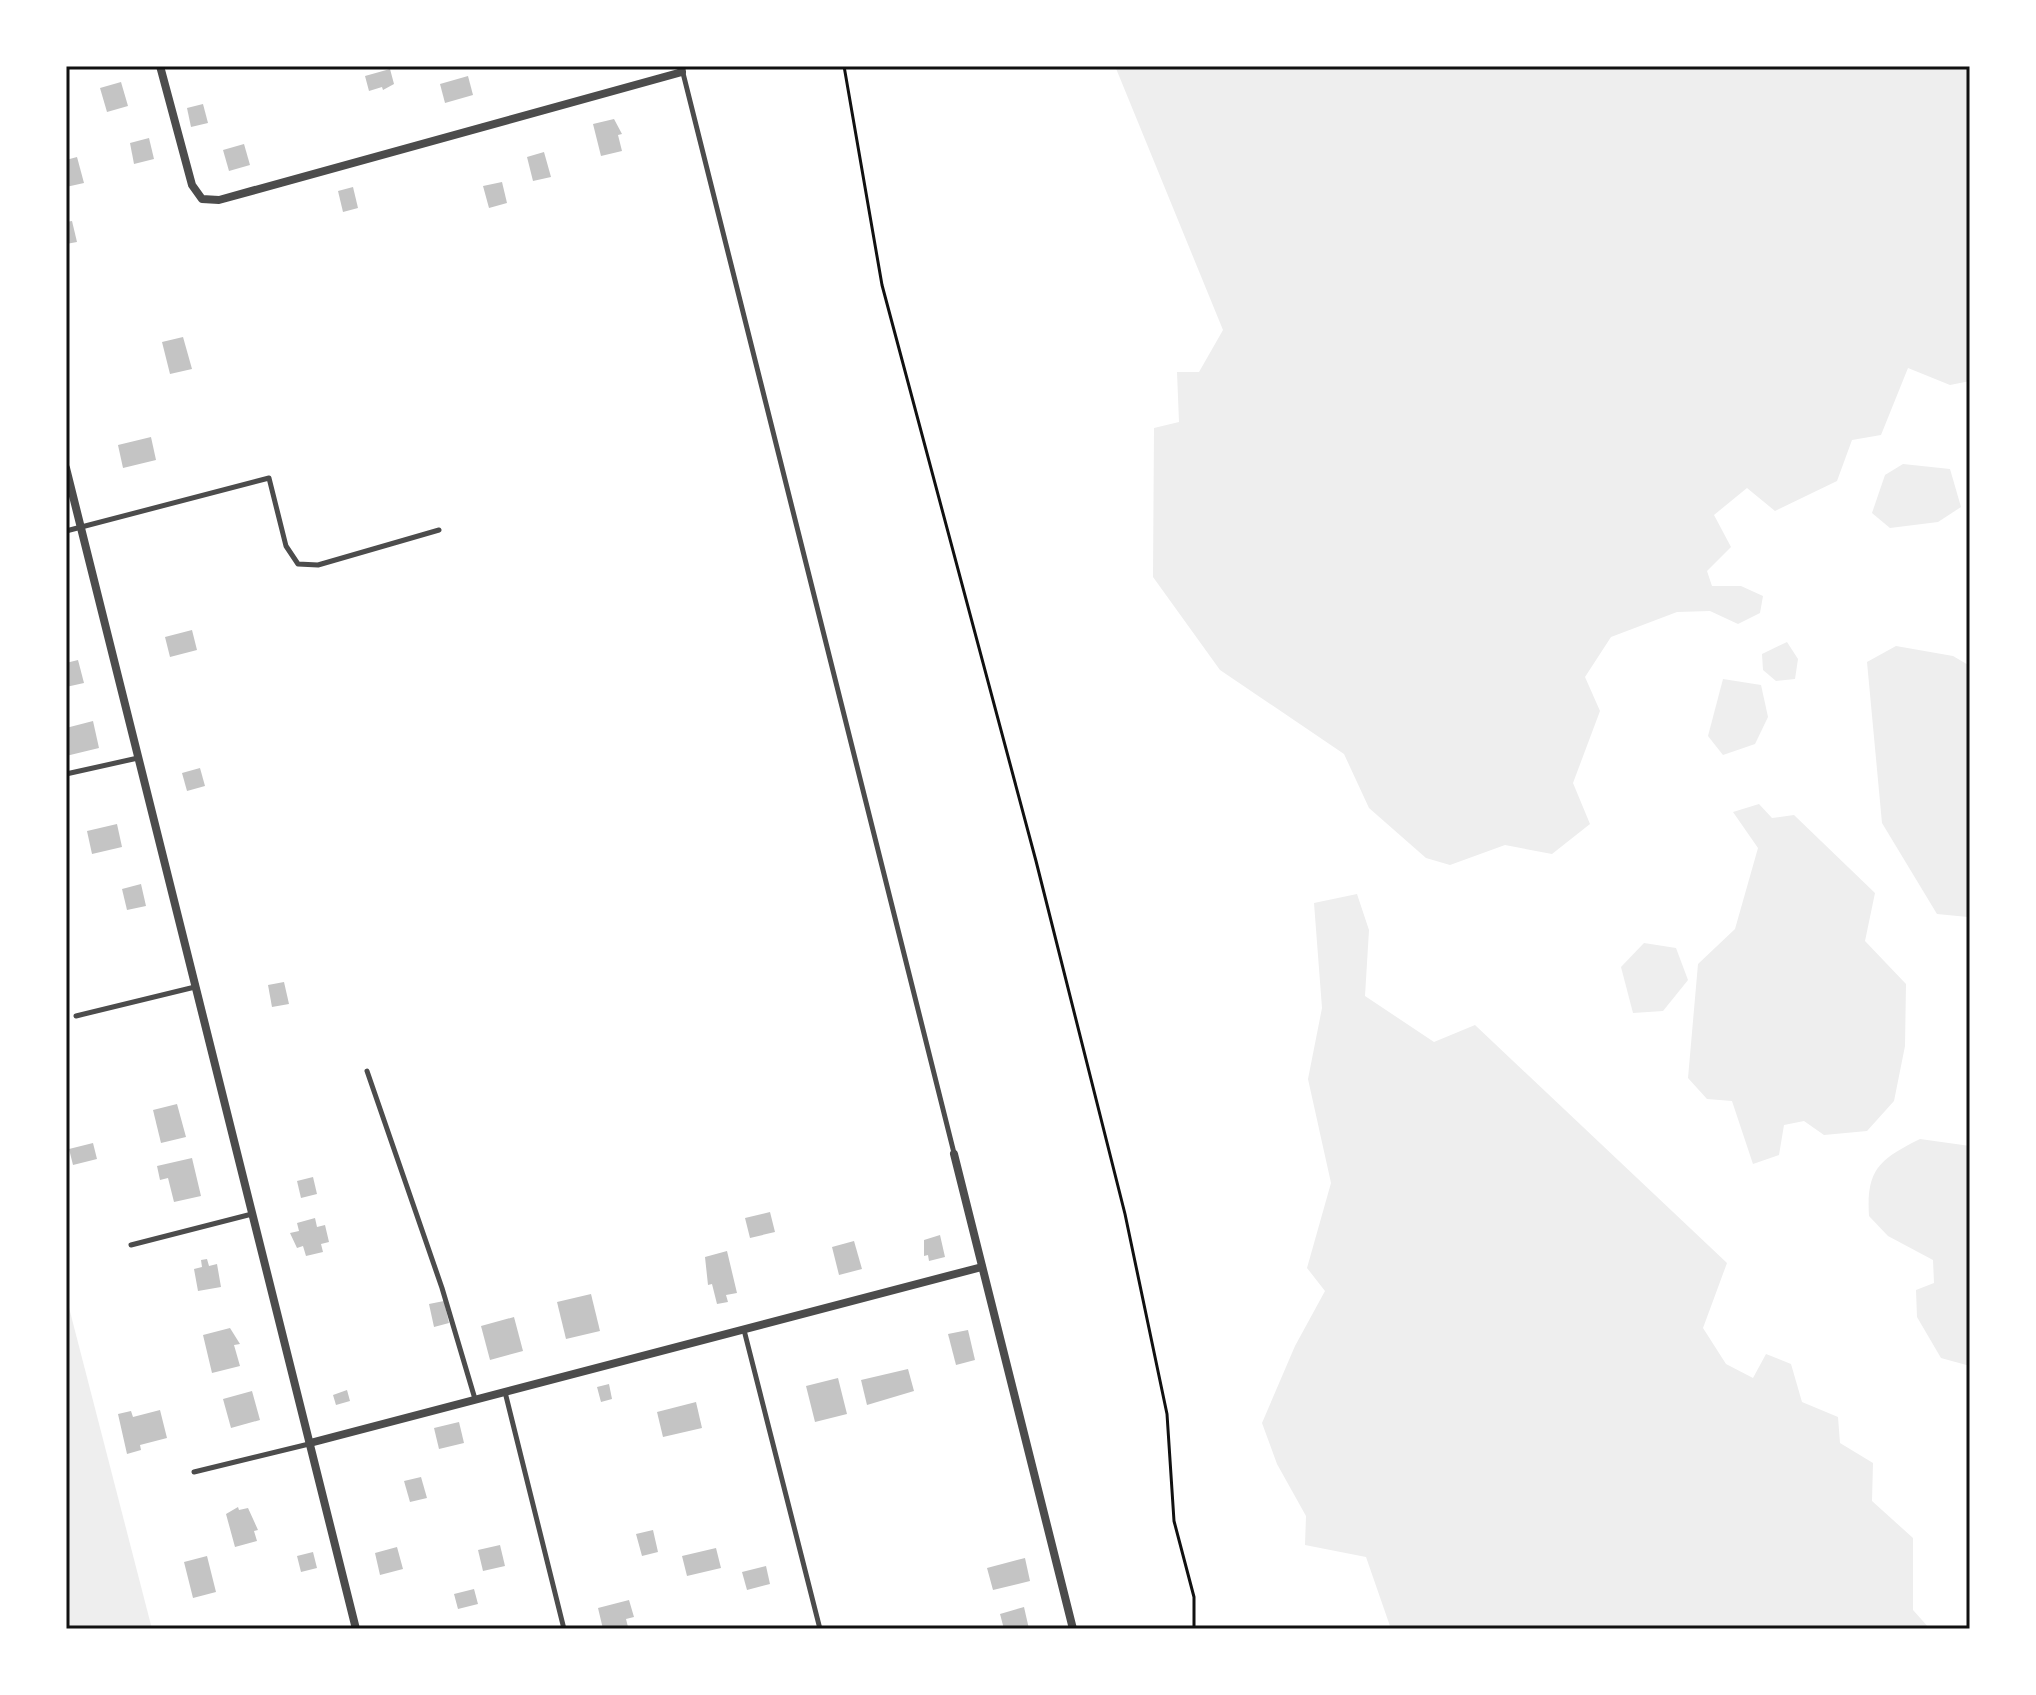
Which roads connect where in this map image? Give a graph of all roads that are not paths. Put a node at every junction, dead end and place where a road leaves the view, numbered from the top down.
1 (160, 66) edge
2 (682, 69) edge
3 (66, 468) edge
4 (81, 528) junction
5 (439, 530) dead end
6 (66, 531) edge
7 (139, 758) junction
8 (66, 774) edge
9 (196, 987) junction
10 (76, 1016) dead end
11 (367, 1071) dead end
12 (954, 1154) joint
13 (253, 1214) junction
14 (131, 1245) dead end
15 (982, 1267) junction
16 (744, 1330) junction
17 (505, 1392) junction
18 (475, 1400) junction
19 (310, 1443) junction
20 (194, 1472) dead end
21 (356, 1629) edge
22 (564, 1629) edge
23 (820, 1629) edge
24 (1073, 1629) edge

1 - 2 street
2 - 12 lane
3 - 4 street
4 - 5 lane
4 - 6 lane
4 - 7 street
7 - 8 lane
7 - 9 street
9 - 10 lane
9 - 13 street
11 - 18 lane
12 - 15 street
13 - 14 lane
13 - 19 street
15 - 16 street
15 - 24 street
16 - 17 street
16 - 23 lane
17 - 18 street
17 - 22 lane
18 - 19 street
19 - 20 lane
19 - 21 street

